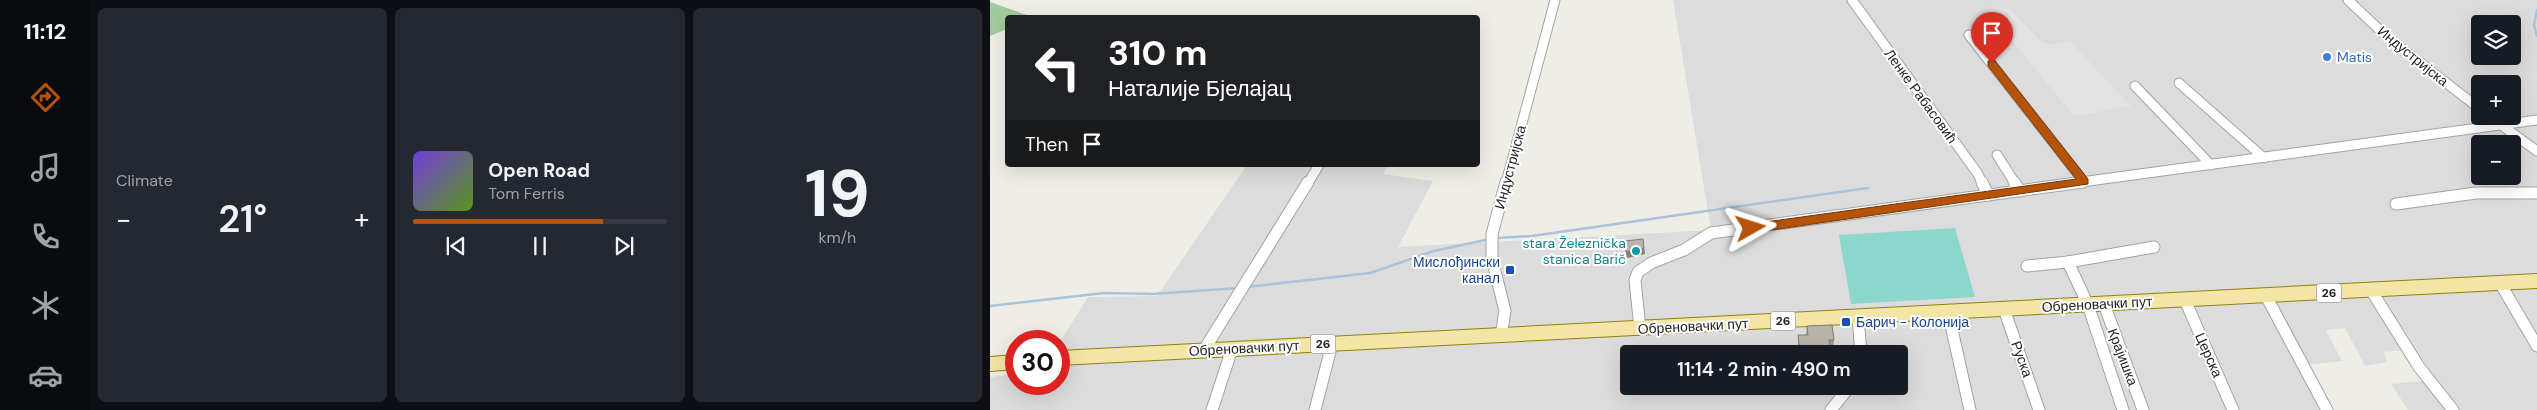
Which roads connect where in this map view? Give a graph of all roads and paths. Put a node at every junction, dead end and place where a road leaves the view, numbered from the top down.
1 (1555, 0) edge
2 (1852, 0) edge
3 (2348, 0) edge
4 (1969, 35) dead end
5 (2179, 83) dead end
6 (2135, 86) dead end
7 (2471, 102) edge
8 (2537, 120) edge
9 (2521, 122) edge
10 (2500, 125) joint
11 (2537, 151) edge
12 (1997, 155) dead end
13 (2264, 158) junction
14 (2211, 165) junction
15 (1318, 167) edge
16 (2084, 182) junction
17 (2020, 191) junction
18 (2537, 193) edge
19 (1988, 195) junction
20 (2396, 204) dead end
21 (2154, 247) dead end
22 (2068, 262) junction
23 (2027, 266) dead end
24 (2537, 281) edge
25 (2500, 283) junction
26 (2371, 290) junction
27 (2266, 296) junction
28 (2185, 300) junction
29 (2104, 304) junction
30 (2088, 305) junction
31 (2004, 309) junction
32 (1948, 312) junction
33 (1858, 317) junction
34 (1640, 328) junction
35 (1501, 335) junction
36 (1332, 344) junction
37 (1860, 345) edge
38 (2537, 346) edge
39 (1232, 349) junction
40 (1204, 350) junction
41 (1070, 357) edge
42 (1005, 363) edge
43 (990, 364) edge
44 (1843, 395) edge
45 (1212, 410) edge
46 (1315, 410) edge
47 (1831, 410) edge
48 (1970, 410) edge
49 (2039, 410) edge
50 (2123, 410) edge
51 (2143, 410) edge
52 (2233, 410) edge
53 (2327, 410) edge
54 (2453, 410) edge

1 - 35 street, Индустријска
2 - 19 street, Ленке Рабасовић
3 - 7 street, Индустријска
4 - 16 street
5 - 13 street
6 - 14 street
8 - 9 street
10 - 11 street
10 - 13 street
12 - 17 street
13 - 14 street
14 - 16 street
15 - 40 street
16 - 17 street
17 - 19 street
18 - 20 street
19 - 34 street
21 - 22 street
22 - 23 street
22 - 30 street
24 - 25 main road, Обреновачки пут / 26
25 - 26 main road, Обреновачки пут / 26
25 - 38 street
26 - 27 main road, Обреновачки пут / 26
26 - 54 street
27 - 28 main road, Обреновачки пут / 26
27 - 53 street
28 - 29 main road, Обреновачки пут / 26
28 - 52 street, Церска
29 - 30 main road, Обреновачки пут / 26
29 - 51 street, Крајишка
30 - 31 main road, Обреновачки пут / 26
30 - 50 street
31 - 32 main road, Обреновачки пут / 26
31 - 49 street, Руска
32 - 33 main road, Обреновачки пут / 26
32 - 48 street
33 - 34 main road, Обреновачки пут / 26
33 - 37 street
34 - 35 main road, Обреновачки пут / 26
35 - 36 main road, Обреновачки пут / 26
36 - 39 main road, Обреновачки пут / 26
36 - 46 street
39 - 40 main road, Обреновачки пут / 26
39 - 45 street
40 - 41 main road, Обреновачки пут / 26
42 - 43 main road
44 - 47 street

